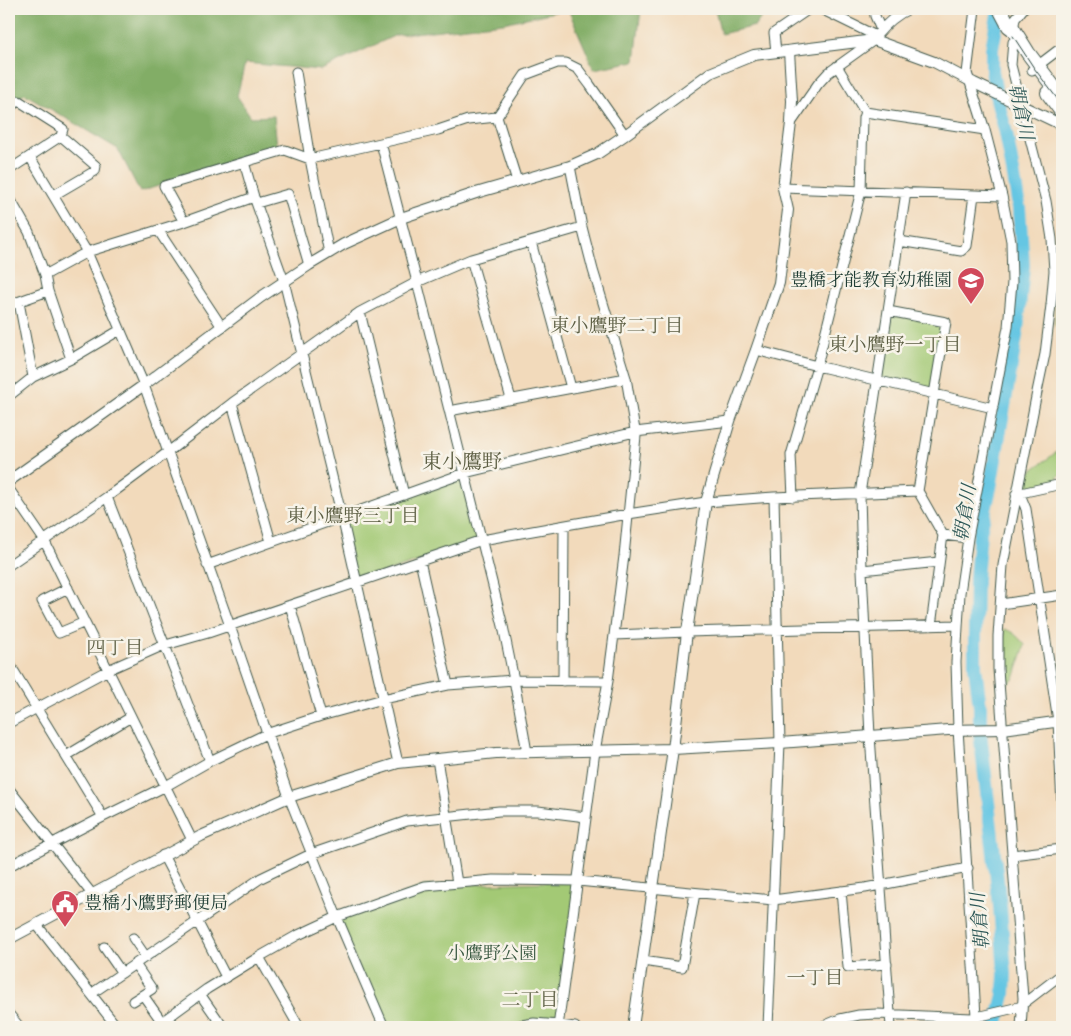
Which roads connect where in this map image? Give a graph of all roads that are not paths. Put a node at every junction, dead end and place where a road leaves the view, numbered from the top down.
1 (809, 9) edge
2 (820, 9) edge
3 (874, 9) edge
4 (909, 9) edge
5 (975, 9) edge
6 (1000, 9) edge
7 (1023, 9) edge
8 (1012, 33) junction
9 (877, 35) junction
10 (1062, 50) edge
11 (788, 51) junction
12 (776, 52) junction
13 (837, 66) junction
14 (1035, 68) junction
15 (296, 72) dead end
16 (971, 82) junction
17 (1062, 98) edge
18 (1020, 105) junction
19 (9, 107) edge
20 (865, 112) junction
21 (1062, 112) edge
22 (497, 117) junction
23 (791, 123) junction
24 (1062, 125) edge
25 (984, 130) junction
26 (625, 135) junction
27 (61, 136) junction
28 (381, 143) junction
29 (30, 157) junction
30 (310, 159) junction
31 (244, 162) junction
32 (570, 166) junction
33 (9, 170) edge
34 (517, 181) junction
35 (783, 188) junction
36 (860, 191) junction
37 (906, 192) junction
38 (54, 195) junction
39 (974, 195) junction
40 (9, 196) edge
41 (1002, 196) junction
42 (256, 200) junction
43 (401, 218) junction
44 (184, 222) junction
45 (582, 227) junction
46 (158, 230) junction
47 (899, 241) junction
48 (531, 242) junction
49 (87, 252) junction
50 (329, 253) junction
51 (471, 259) junction
52 (309, 265) junction
53 (45, 275) junction
54 (284, 281) junction
55 (417, 282) junction
56 (48, 292) junction
57 (19, 302) junction
58 (9, 305) edge
59 (888, 310) junction
60 (360, 312) junction
61 (222, 327) junction
62 (120, 330) junction
63 (756, 350) junction
64 (302, 354) junction
65 (71, 359) junction
66 (817, 366) junction
67 (32, 378) junction
68 (626, 378) junction
69 (878, 379) junction
70 (144, 385) junction
71 (571, 388) junction
72 (934, 394) junction
73 (9, 396) edge
74 (511, 399) junction
75 (232, 403) junction
76 (993, 408) junction
77 (449, 411) junction
78 (730, 421) junction
79 (635, 432) junction
80 (168, 452) junction
81 (465, 473) junction
82 (9, 482) edge
83 (1062, 484) edge
84 (9, 489) edge
85 (918, 491) junction
86 (860, 494) junction
87 (1016, 494) junction
88 (404, 495) junction
89 (793, 496) junction
90 (107, 497) junction
91 (774, 497) junction
92 (706, 502) junction
93 (628, 514) junction
94 (342, 517) junction
95 (564, 526) junction
96 (942, 535) junction
97 (968, 538) junction
98 (44, 540) junction
99 (482, 540) junction
100 (271, 542) junction
101 (420, 561) junction
102 (939, 562) junction
103 (207, 564) junction
104 (9, 565) edge
105 (862, 570) junction
106 (356, 582) junction
107 (68, 588) junction
108 (1062, 595) edge
109 (1040, 599) junction
110 (1001, 604) junction
111 (290, 605) junction
112 (85, 622) junction
113 (958, 625) junction
114 (230, 626) junction
115 (931, 626) junction
116 (864, 628) junction
117 (777, 630) junction
118 (687, 632) junction
119 (614, 635) junction
120 (164, 645) junction
121 (9, 663) edge
122 (108, 670) junction
123 (514, 680) junction
124 (563, 681) junction
125 (608, 681) junction
126 (448, 685) junction
127 (383, 699) junction
128 (36, 708) junction
129 (321, 716) junction
130 (131, 717) junction
131 (1060, 721) edge
132 (9, 723) edge
133 (960, 729) junction
134 (1001, 729) junction
135 (266, 734) junction
136 (870, 736) junction
137 (780, 742) junction
138 (673, 749) junction
139 (595, 751) junction
140 (527, 752) junction
141 (66, 756) junction
142 (437, 759) junction
143 (210, 761) junction
144 (398, 763) junction
145 (166, 786) junction
146 (10, 794) edge
147 (289, 797) junction
148 (1062, 806) edge
149 (103, 817) junction
150 (447, 817) junction
151 (586, 817) junction
152 (192, 840) junction
153 (52, 844) junction
154 (1062, 849) edge
155 (311, 854) junction
156 (163, 855) junction
157 (1012, 856) junction
158 (9, 866) edge
159 (968, 868) junction
160 (578, 881) junction
161 (458, 883) junction
162 (881, 885) junction
163 (653, 888) junction
164 (842, 891) junction
165 (695, 892) junction
166 (92, 894) junction
167 (773, 900) junction
168 (337, 917) junction
169 (197, 922) junction
170 (37, 924) junction
171 (133, 938) dead end
172 (9, 940) edge
173 (104, 947) dead end
174 (146, 956) junction
175 (259, 957) junction
176 (642, 962) junction
177 (135, 964) junction
178 (887, 964) junction
179 (122, 973) junction
180 (1062, 974) edge
181 (226, 977) junction
182 (91, 994) junction
183 (200, 994) junction
184 (143, 995) junction
185 (133, 1002) dead end
186 (1021, 1005) junction
187 (9, 1015) edge
188 (891, 1015) junction
189 (978, 1017) junction
190 (158, 1025) edge
191 (558, 1026) edge
192 (18, 1027) edge
193 (117, 1027) edge
194 (223, 1027) edge
195 (299, 1027) edge
196 (384, 1027) edge
197 (510, 1027) edge
198 (576, 1027) edge
199 (633, 1027) edge
200 (768, 1027) edge
201 (820, 1027) edge
202 (891, 1027) edge
203 (974, 1027) edge
204 (1021, 1027) edge

1 - 12 street
2 - 9 street
3 - 9 street
4 - 9 street
5 - 16 street
6 - 8 main road
7 - 8 street
8 - 14 main road
8 - 18 street
9 - 11 street
9 - 13 street
9 - 16 street
10 - 14 street
11 - 12 street
11 - 23 street
12 - 26 street
13 - 20 street
13 - 23 street
14 - 17 main road
14 - 21 main road
15 - 30 street
16 - 18 street
16 - 25 street
18 - 24 street
18 - 87 street
19 - 27 street
20 - 25 street
20 - 36 street
22 - 26 street
22 - 28 street
22 - 34 street
23 - 35 street
25 - 41 street
26 - 32 street
27 - 29 street
27 - 38 street
28 - 30 street
28 - 43 street
29 - 33 street
29 - 38 street
30 - 31 street
30 - 50 street
31 - 42 street
31 - 44 street
32 - 34 street
32 - 45 street
34 - 43 street
35 - 36 street
35 - 63 street
36 - 37 street
36 - 66 street
37 - 39 street
37 - 47 street
38 - 49 street
39 - 41 street
39 - 47 street
40 - 53 street
41 - 76 street
42 - 44 street
42 - 52 street
42 - 54 street
43 - 50 street
43 - 55 street
44 - 46 street
45 - 48 street
45 - 68 street
46 - 49 street
46 - 61 street
47 - 59 street
48 - 51 street
48 - 71 street
49 - 53 street
49 - 62 street
50 - 52 street
51 - 55 street
51 - 74 street
52 - 54 street
53 - 56 street
54 - 61 street
54 - 64 street
55 - 60 street
55 - 77 street
56 - 57 street
56 - 65 street
57 - 58 street
57 - 67 street
59 - 69 street
59 - 72 street
60 - 64 street
60 - 88 street
61 - 70 street
62 - 65 street
62 - 70 street
63 - 66 street
63 - 78 street
64 - 75 street
64 - 94 street
65 - 67 street
66 - 69 street
66 - 89 street
67 - 73 street
68 - 71 street
68 - 79 street
69 - 72 street
69 - 86 street
70 - 80 street
70 - 82 street
71 - 74 street
72 - 76 street
72 - 85 street
74 - 77 street
75 - 80 street
75 - 100 street
76 - 97 street
77 - 81 street
78 - 79 street
78 - 92 street
79 - 81 street
79 - 93 street
80 - 90 street
80 - 103 street
81 - 88 street
81 - 99 street
83 - 87 street
84 - 98 street
85 - 86 street
85 - 96 street
86 - 89 street
86 - 105 street
87 - 109 street
87 - 110 street
88 - 94 street
89 - 91 street
90 - 98 street
90 - 120 street
91 - 92 street
91 - 117 street
92 - 93 street
92 - 118 street
93 - 95 street
93 - 119 street
94 - 100 street
94 - 106 street
95 - 99 street
95 - 124 street
96 - 97 street
96 - 102 street
97 - 113 street
98 - 104 street
98 - 107 street
99 - 101 street
99 - 123 street
100 - 103 street
101 - 106 street
101 - 126 street
102 - 105 street
102 - 115 street
103 - 114 street
105 - 116 street
106 - 111 street
106 - 127 street
107 - 112 street
107 - 112 street
108 - 109 street
109 - 110 street
109 - 131 street
110 - 134 street
111 - 114 street
111 - 129 street
112 - 122 street
113 - 115 street
113 - 133 street
114 - 120 street
114 - 135 street
115 - 116 street
116 - 117 street
116 - 136 street
117 - 118 street
117 - 137 street
118 - 119 street
118 - 138 street
119 - 125 street
120 - 122 street
120 - 143 street
121 - 128 street
122 - 128 street
122 - 130 street
123 - 124 street
123 - 126 street
123 - 140 street
124 - 125 street
125 - 139 street
126 - 127 street
127 - 129 street
127 - 144 street
128 - 132 street
128 - 141 street
129 - 135 street
130 - 141 street
130 - 145 street
131 - 134 street
131 - 148 street
133 - 134 street
133 - 136 street
133 - 159 street
134 - 157 street
135 - 143 street
135 - 147 street
136 - 137 street
136 - 162 street
137 - 138 street
137 - 167 street
138 - 139 street
138 - 163 street
139 - 140 street
139 - 151 street
140 - 142 street
141 - 149 street
142 - 144 street
142 - 150 street
143 - 145 street
144 - 147 street
145 - 149 street
145 - 152 street
146 - 153 street
147 - 152 street
147 - 155 street
149 - 153 street
150 - 151 street
150 - 155 street
150 - 161 street
151 - 160 street
152 - 156 street
153 - 158 street
153 - 166 street
154 - 157 street
155 - 168 street
155 - 169 street
156 - 166 street
156 - 169 street
157 - 186 street
159 - 162 street
159 - 189 street
160 - 161 street
160 - 163 street
160 - 191 street
161 - 168 street
162 - 164 street
162 - 178 street
163 - 165 street
163 - 176 street
164 - 167 street
164 - 178 street
165 - 167 street
165 - 176 street
166 - 170 street
167 - 200 street
168 - 175 street
168 - 196 street
169 - 174 street
169 - 181 street
170 - 172 street
170 - 182 street
171 - 174 street
173 - 179 street
174 - 177 street
175 - 181 street
175 - 195 street
176 - 199 street
177 - 179 street
177 - 184 street
178 - 188 street
179 - 182 street
180 - 186 street
181 - 183 street
182 - 193 street
183 - 190 street
183 - 194 street
184 - 185 street
184 - 190 street
186 - 189 street
186 - 204 street
187 - 192 street
188 - 189 street
188 - 201 street
188 - 202 street
189 - 203 street
191 - 197 street
191 - 198 street

